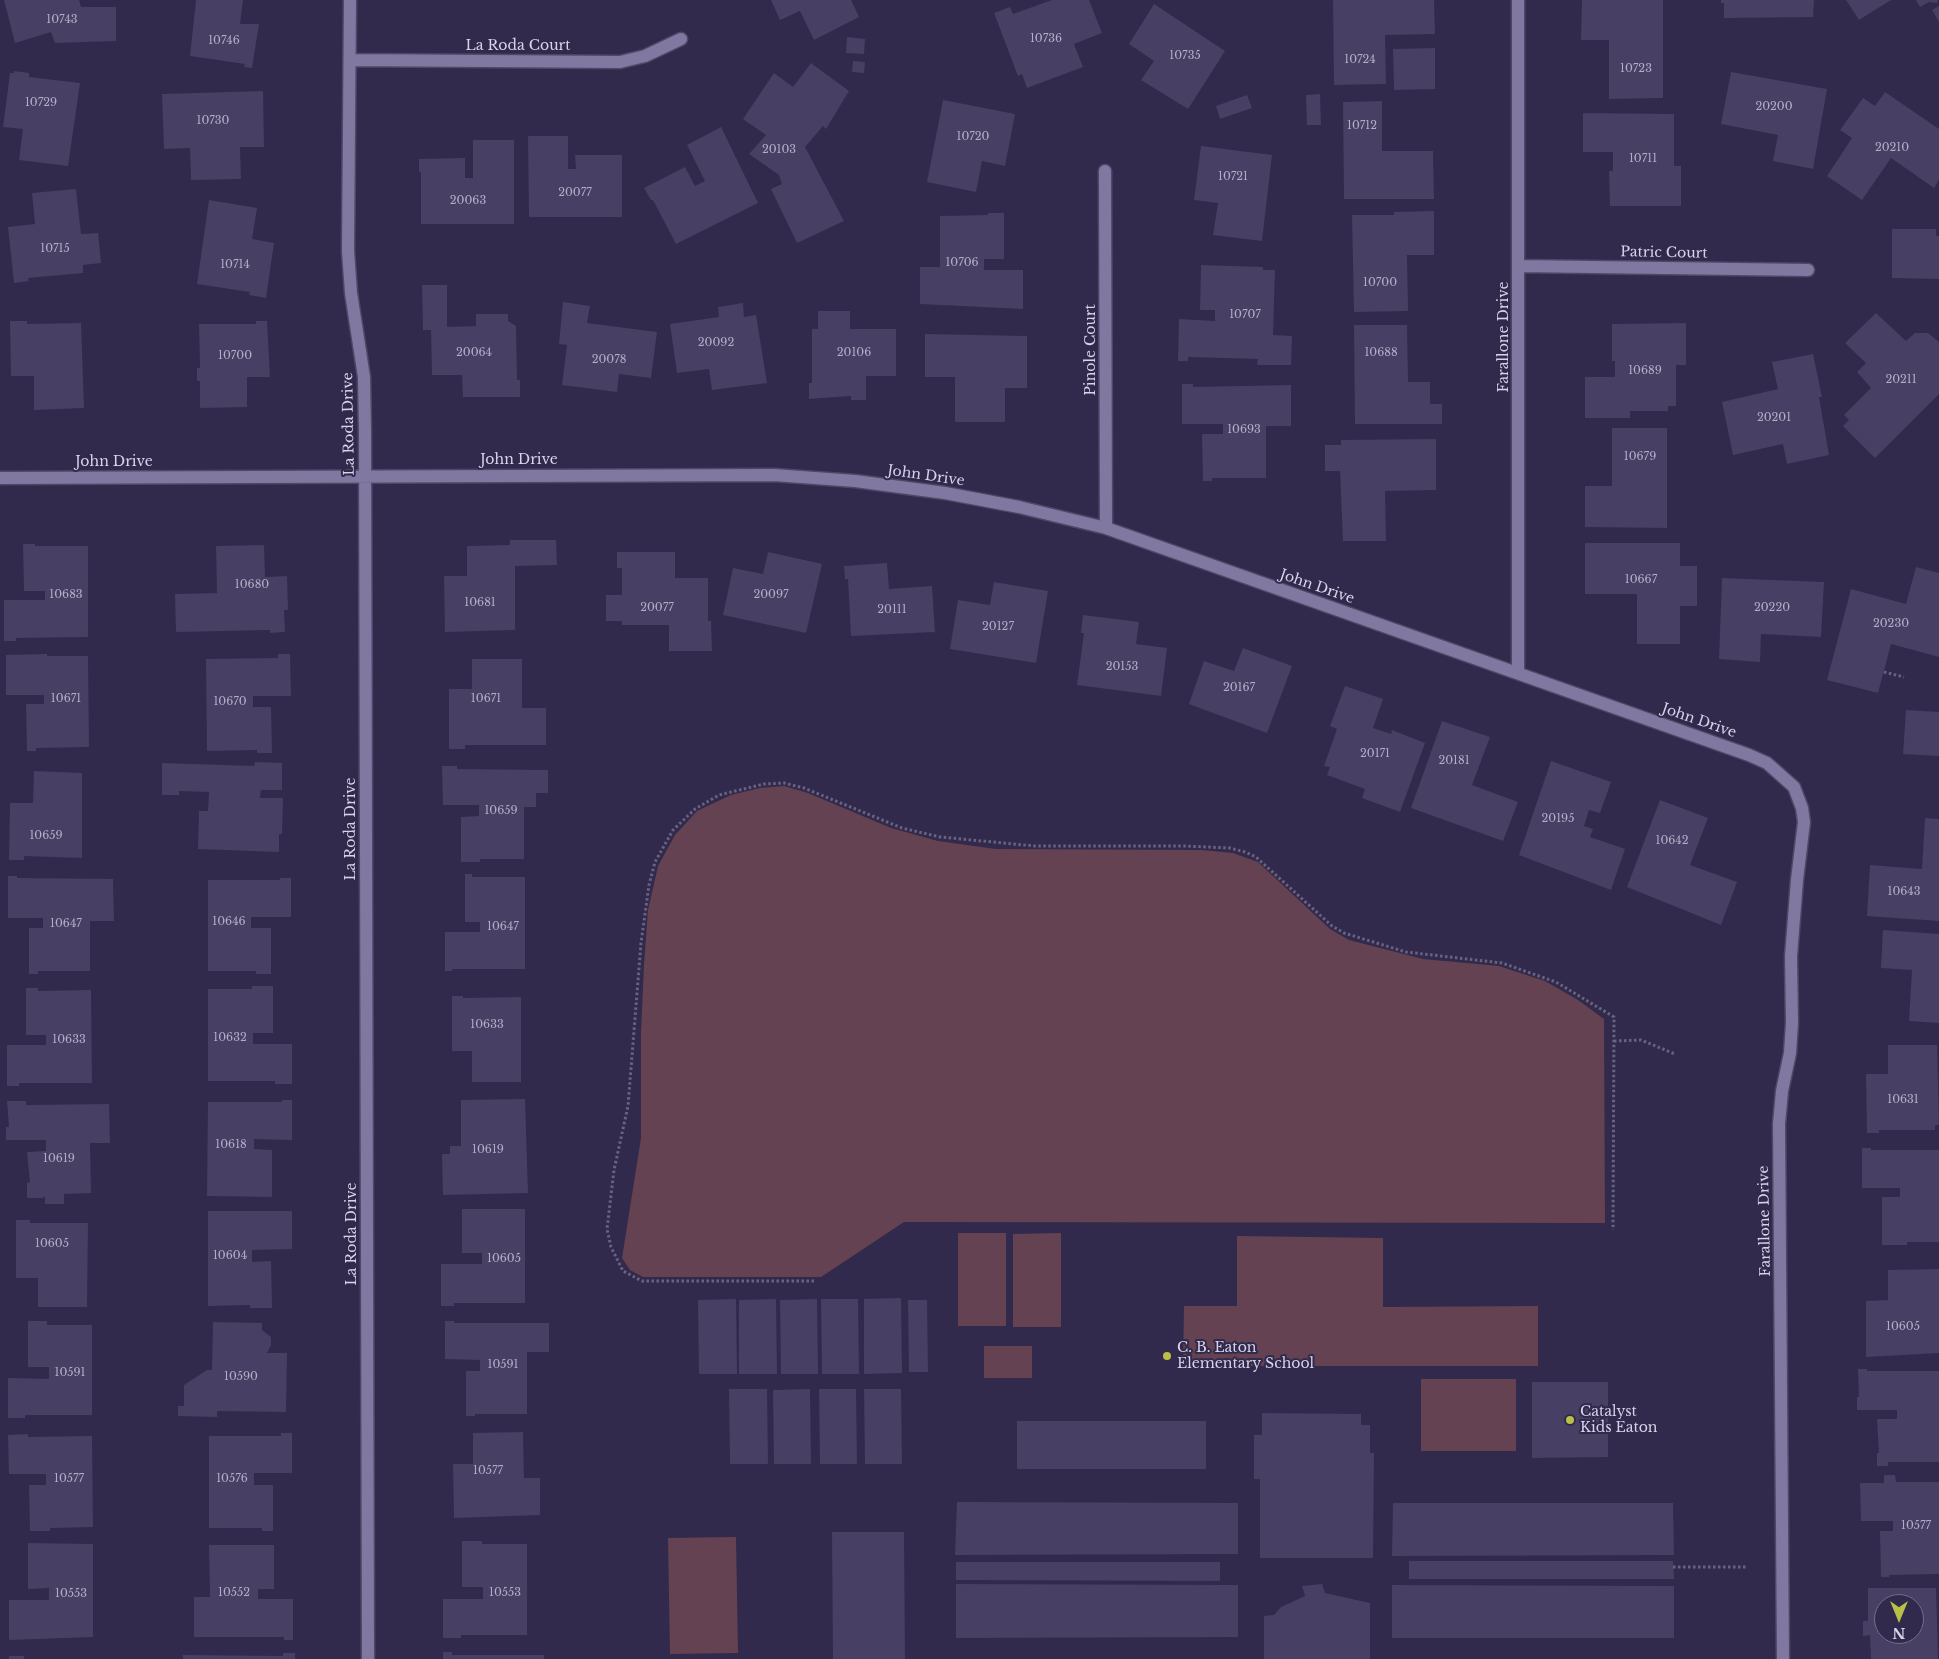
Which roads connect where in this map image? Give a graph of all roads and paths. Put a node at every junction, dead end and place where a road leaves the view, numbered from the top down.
1 (350, 0) edge
2 (1518, 0) edge
3 (681, 39) dead end
4 (351, 60) junction
5 (1104, 172) dead end
6 (1519, 266) junction
7 (1808, 270) dead end
8 (365, 476) junction
9 (0, 478) edge
10 (1106, 528) junction
11 (1884, 672) dead end
12 (1518, 673) junction
13 (1904, 677) dead end
14 (1794, 787) joint
15 (1614, 1041) junction
16 (1675, 1054) dead end
17 (1613, 1230) dead end
18 (814, 1281) dead end
19 (1673, 1567) dead end
20 (1748, 1567) dead end
21 (368, 1659) edge
22 (1783, 1659) edge

1 - 4 street, La Roda Drive
2 - 6 street, Farallone Drive
3 - 4 street, La Roda Court
4 - 8 street, La Roda Drive
5 - 10 street, Pinole Court
6 - 7 street, Patric Court
6 - 12 street, Farallone Drive
8 - 9 street, John Drive
8 - 10 street, John Drive
8 - 21 street, La Roda Drive
10 - 12 street, John Drive
11 - 13 path
12 - 14 street, John Drive
14 - 22 street, Farallone Drive
15 - 16 path
15 - 17 path
15 - 18 path
19 - 20 path

